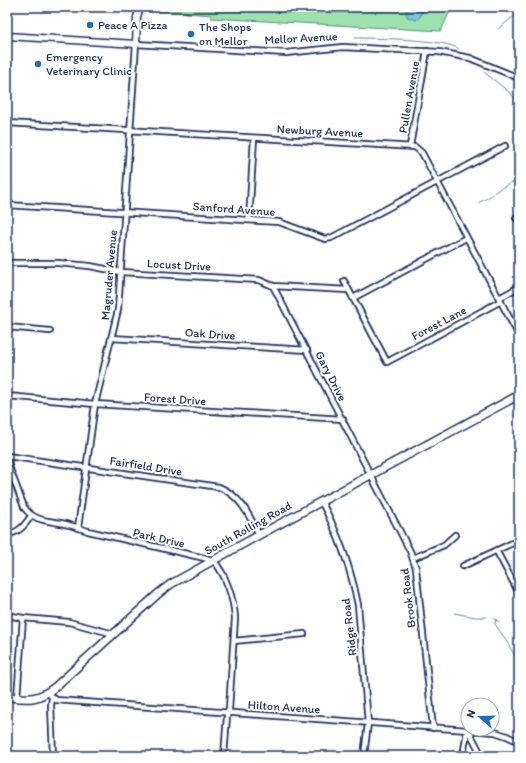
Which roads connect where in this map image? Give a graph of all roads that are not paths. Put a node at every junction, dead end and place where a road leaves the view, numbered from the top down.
1 (140, 7) edge
2 (7, 36) edge
3 (136, 44) junction
4 (427, 51) junction
5 (519, 78) edge
6 (7, 123) edge
7 (130, 131) junction
8 (254, 138) junction
9 (410, 146) junction
10 (505, 146) dead end
11 (437, 182) junction
12 (7, 205) edge
13 (124, 212) junction
14 (249, 220) junction
15 (466, 238) junction
16 (7, 263) edge
17 (122, 272) junction
18 (344, 281) dead end
19 (273, 286) junction
20 (519, 287) edge
21 (348, 290) junction
22 (353, 298) junction
23 (500, 300) junction
24 (7, 327) edge
25 (50, 331) dead end
26 (519, 336) edge
27 (112, 338) junction
28 (306, 350) junction
29 (7, 396) edge
30 (519, 396) edge
31 (95, 404) junction
32 (343, 419) junction
33 (7, 456) edge
34 (7, 460) edge
35 (87, 467) junction
36 (372, 475) junction
37 (321, 502) junction
38 (31, 516) junction
39 (78, 528) junction
40 (7, 534) edge
41 (455, 534) dead end
42 (259, 535) junction
43 (519, 540) edge
44 (496, 550) junction
45 (413, 558) junction
46 (212, 560) junction
47 (463, 566) dead end
48 (519, 593) edge
49 (7, 615) edge
50 (23, 618) junction
51 (114, 634) junction
52 (304, 634) dead end
53 (234, 641) junction
54 (50, 696) junction
55 (7, 697) edge
56 (17, 698) junction
57 (228, 712) junction
58 (368, 723) junction
59 (432, 728) junction
60 (460, 730) edge
61 (500, 734) edge
62 (467, 737) edge
63 (471, 737) edge
64 (519, 742) edge
65 (53, 756) edge
66 (224, 756) edge
67 (364, 756) edge
68 (463, 756) edge
69 (482, 756) edge

1 - 3 street
2 - 3 street, Mellor Avenue
3 - 4 street, Mellor Avenue
3 - 7 street, Magruder Avenue
4 - 5 street, Mellor Avenue
4 - 9 street, Pullen Avenue
6 - 7 street, Newburg Avenue
7 - 8 street, Newburg Avenue
7 - 13 street, Magruder Avenue
8 - 9 street, Newburg Avenue
8 - 14 street
9 - 11 street
10 - 11 street, Sanford Avenue
11 - 14 street, Sanford Avenue
11 - 15 street
12 - 13 street, Sanford Avenue
13 - 14 street, Sanford Avenue
13 - 17 street, Magruder Avenue
15 - 22 street
15 - 23 street
16 - 17 street, Locust Drive
17 - 19 street, Locust Drive
17 - 27 street, Magruder Avenue
18 - 21 street
19 - 21 street, Locust Drive
19 - 28 street, Gary Drive
20 - 23 street, Forest Lane
21 - 22 street
22 - 23 street, Forest Lane
23 - 26 street
24 - 25 street
27 - 28 street, Oak Drive
27 - 31 street, Magruder Avenue
28 - 32 street, Gary Drive
29 - 31 street, Forest Drive
30 - 36 main road, South Rolling Road
31 - 32 street, Forest Drive
31 - 35 street, Magruder Avenue
32 - 36 street, Gary Drive
33 - 35 street, Fairfield Drive
34 - 38 street
35 - 39 street, Magruder Avenue
35 - 42 street, Fairfield Drive
36 - 37 main road, South Rolling Road
36 - 45 street, Brook Road
37 - 42 main road, South Rolling Road
37 - 58 street, Ridge Road
38 - 39 street, Park Drive
38 - 40 street
39 - 46 street, Park Drive
41 - 45 street
42 - 46 main road, South Rolling Road
43 - 44 street
44 - 47 street
44 - 48 street
45 - 59 street, Brook Road
46 - 51 main road, South Rolling Road
46 - 53 street
49 - 50 street
50 - 51 street
50 - 56 street
51 - 54 main road, South Rolling Road
52 - 53 street
53 - 57 street
54 - 56 main road, South Rolling Road
54 - 57 street, Hilton Avenue
54 - 65 street
55 - 56 main road, South Rolling Road
57 - 58 street, Hilton Avenue
57 - 66 street
58 - 59 street, Hilton Avenue
58 - 67 street, Ridge Road
59 - 60 street, Hilton Avenue
61 - 64 street, Hilton Avenue
62 - 68 street
63 - 69 street

